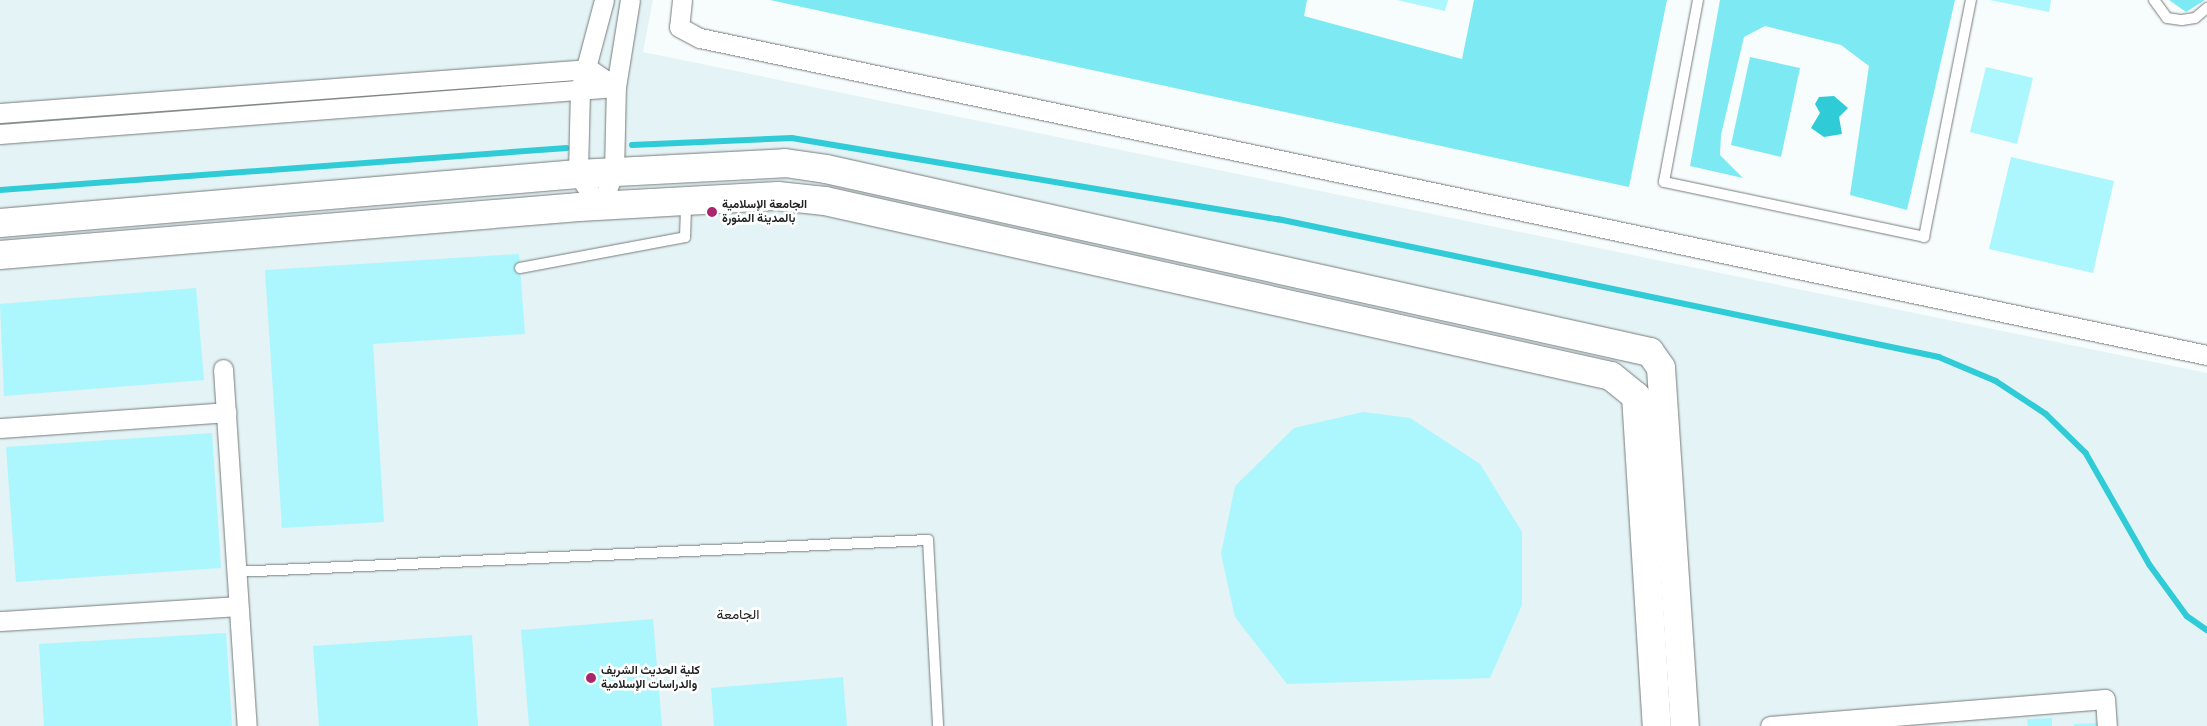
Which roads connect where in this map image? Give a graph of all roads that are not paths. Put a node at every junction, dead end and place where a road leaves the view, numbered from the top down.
1 (604, 0) edge
2 (630, 0) edge
3 (682, 0) edge
4 (1698, 0) edge
5 (1971, 0) edge
6 (2154, 0) edge
7 (2207, 8) edge
8 (589, 69) junction
9 (616, 87) junction
10 (580, 90) junction
11 (0, 113) edge
12 (0, 134) edge
13 (614, 172) junction
14 (578, 174) junction
15 (686, 202) junction
16 (600, 208) junction
17 (0, 223) edge
18 (0, 255) edge
19 (520, 268) dead end
20 (2207, 355) edge
21 (223, 369) dead end
22 (226, 412) junction
23 (0, 428) edge
24 (234, 572) junction
25 (238, 606) junction
26 (0, 621) edge
27 (1965, 718) edge
28 (1889, 721) edge
29 (247, 726) edge
30 (938, 726) edge
31 (1657, 726) edge
32 (1684, 726) edge
33 (1770, 726) edge
34 (2107, 726) edge

1 - 8 street
2 - 9 street
3 - 20 street
4 - 5 lane
6 - 7 lane
8 - 9 street
8 - 10 street
8 - 11 street
9 - 10 street
9 - 13 street
10 - 12 street
10 - 14 street
13 - 14 main road
13 - 16 street
13 - 32 main road
14 - 16 street
14 - 17 main road
15 - 16 main road
15 - 19 lane
15 - 31 main road
16 - 18 main road
21 - 22 street
22 - 23 street
22 - 24 street
24 - 25 street
24 - 30 lane
25 - 26 street
25 - 29 street
27 - 28 street
27 - 34 street
28 - 33 street

